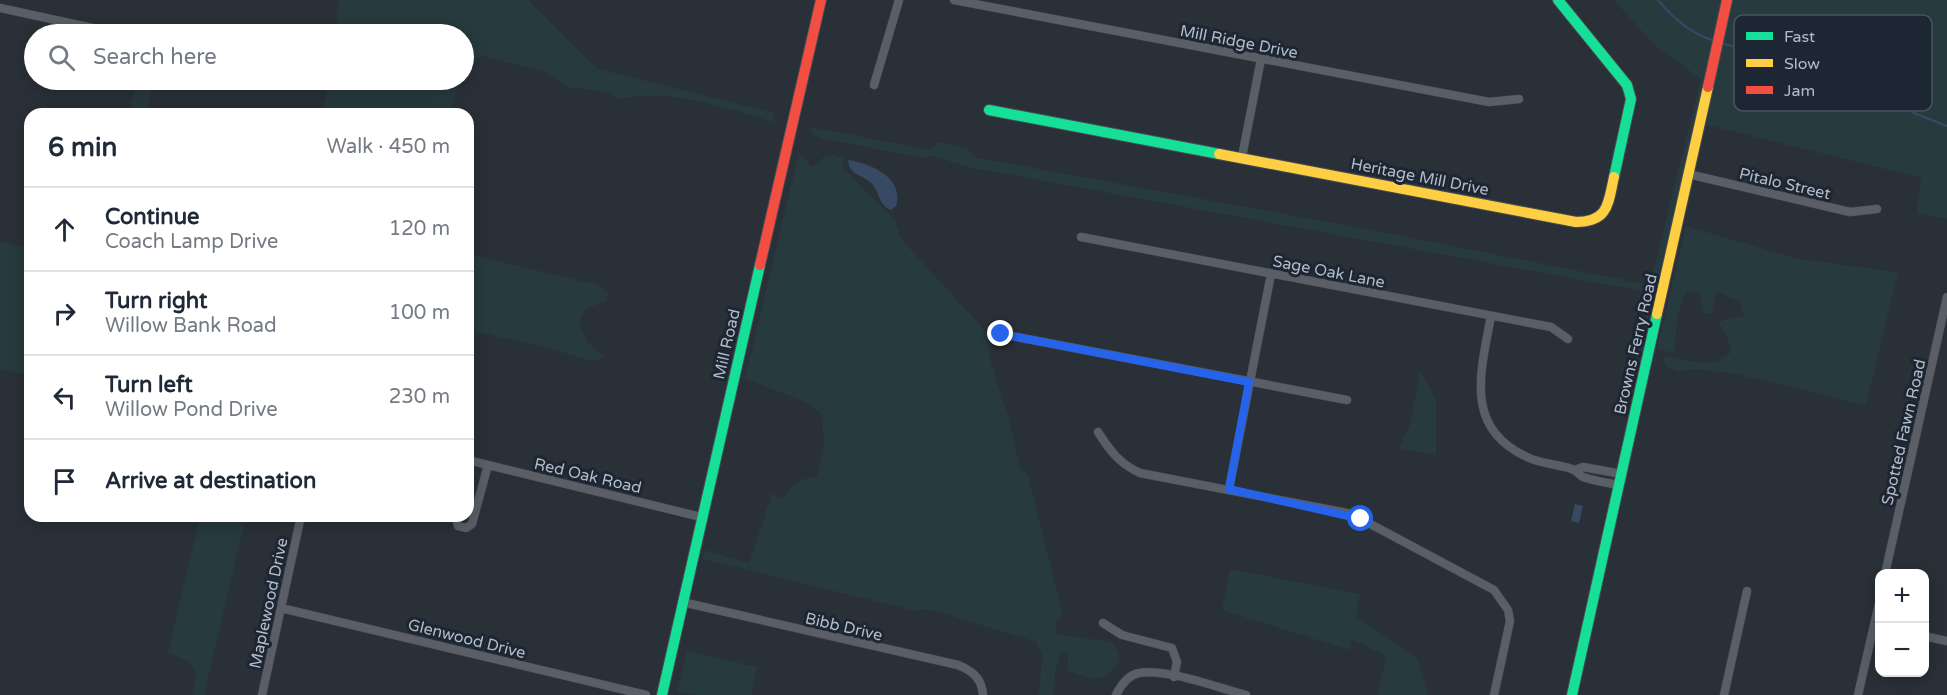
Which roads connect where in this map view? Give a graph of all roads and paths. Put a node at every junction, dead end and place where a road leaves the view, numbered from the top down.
1 (821, 0) edge
2 (899, 0) edge
3 (954, 0) edge
4 (1558, 0) edge
5 (1727, 0) edge
6 (0, 8) edge
7 (74, 24) edge
8 (1261, 59) junction
9 (874, 85) dead end
10 (1519, 99) dead end
11 (989, 110) dead end
12 (1242, 157) junction
13 (1688, 174) junction
14 (1877, 209) dead end
15 (1081, 237) dead end
16 (1271, 274) junction
17 (1947, 301) edge
18 (1491, 316) junction
19 (1001, 334) dead end
20 (1568, 339) dead end
21 (1249, 382) junction
22 (1347, 400) dead end
23 (1098, 432) dead end
24 (474, 464) edge
25 (488, 465) junction
26 (1575, 470) junction
27 (1622, 474) junction
28 (1619, 485) junction
29 (1229, 489) junction
30 (474, 517) edge
31 (701, 517) junction
32 (300, 522) edge
33 (457, 522) edge
34 (473, 522) edge
35 (1886, 569) edge
36 (1747, 591) dead end
37 (682, 602) junction
38 (281, 608) junction
39 (1102, 623) dead end
40 (1875, 633) edge
41 (1929, 637) edge
42 (1947, 641) edge
43 (1174, 677) junction
44 (262, 695) edge
45 (646, 695) edge
46 (662, 695) edge
47 (983, 695) edge
48 (1116, 695) edge
49 (1246, 695) edge
50 (1494, 695) edge
51 (1572, 695) edge
52 (1724, 695) edge
53 (1858, 695) edge

1 - 31 street, Mill Road
2 - 9 street
3 - 8 street, Mill Ridge Drive
4 - 12 street, Heritage Mill Drive
5 - 13 street, Browns Ferry Road
6 - 7 street
8 - 10 street, Mill Ridge Drive
8 - 12 street
11 - 12 street, Heritage Mill Drive
13 - 14 street, Pitalo Street
13 - 27 street, Browns Ferry Road
15 - 16 street, Sage Oak Lane
16 - 18 street, Sage Oak Lane
16 - 21 street
17 - 35 street, Spotted Fawn Road
18 - 20 street, Sage Oak Lane
18 - 26 street
19 - 21 street
21 - 22 street
21 - 29 street
23 - 29 street
24 - 25 street, Red Oak Road
25 - 30 street
25 - 31 street, Red Oak Road
26 - 27 street
26 - 28 street
27 - 28 street, Browns Ferry Road
28 - 51 street, Browns Ferry Road
29 - 50 street
31 - 37 street, Mill Road
32 - 38 street, Maplewood Drive
33 - 34 street
36 - 52 street
37 - 46 street, Mill Road
37 - 47 street, Bibb Drive
38 - 44 street, Maplewood Drive
38 - 45 street, Glenwood Drive
39 - 43 street
40 - 53 street
41 - 42 street
43 - 48 street
43 - 49 street

